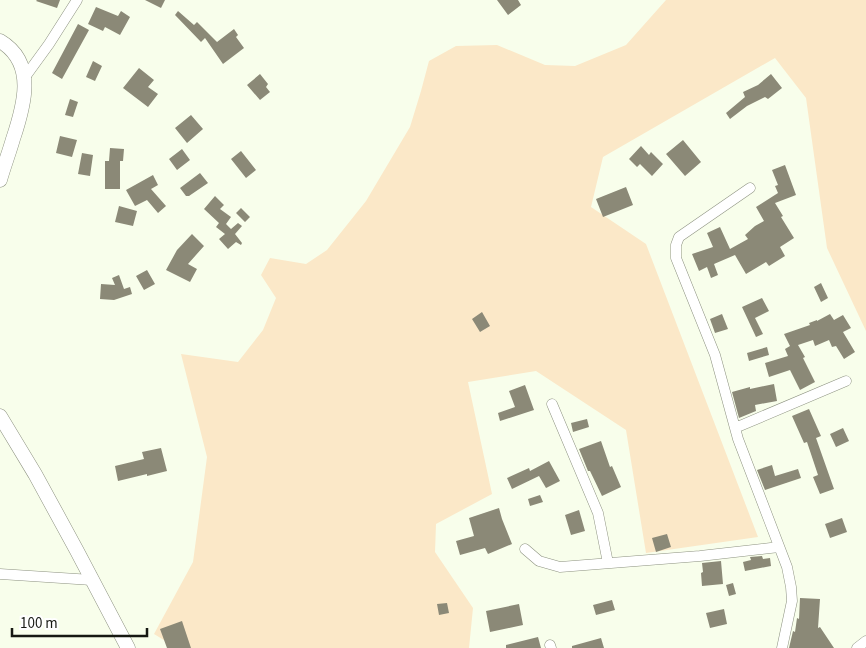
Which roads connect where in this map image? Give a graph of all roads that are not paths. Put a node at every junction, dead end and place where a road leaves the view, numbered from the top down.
1 (77, 0) edge
2 (0, 41) edge
3 (25, 77) junction
4 (0, 180) edge
5 (750, 188) dead end
6 (846, 381) dead end
7 (552, 404) dead end
8 (0, 416) edge
9 (735, 428) junction
10 (779, 547) junction
11 (525, 549) dead end
12 (608, 563) junction
13 (0, 574) edge
14 (92, 580) junction
15 (866, 641) edge
16 (128, 648) edge
17 (782, 648) edge
18 (857, 648) edge

1 - 3 street
2 - 3 street
3 - 4 street
5 - 9 street
6 - 9 street
7 - 12 street
8 - 14 street
9 - 10 street
10 - 12 street
10 - 17 street
11 - 12 street
13 - 14 street
14 - 16 street
15 - 18 street

